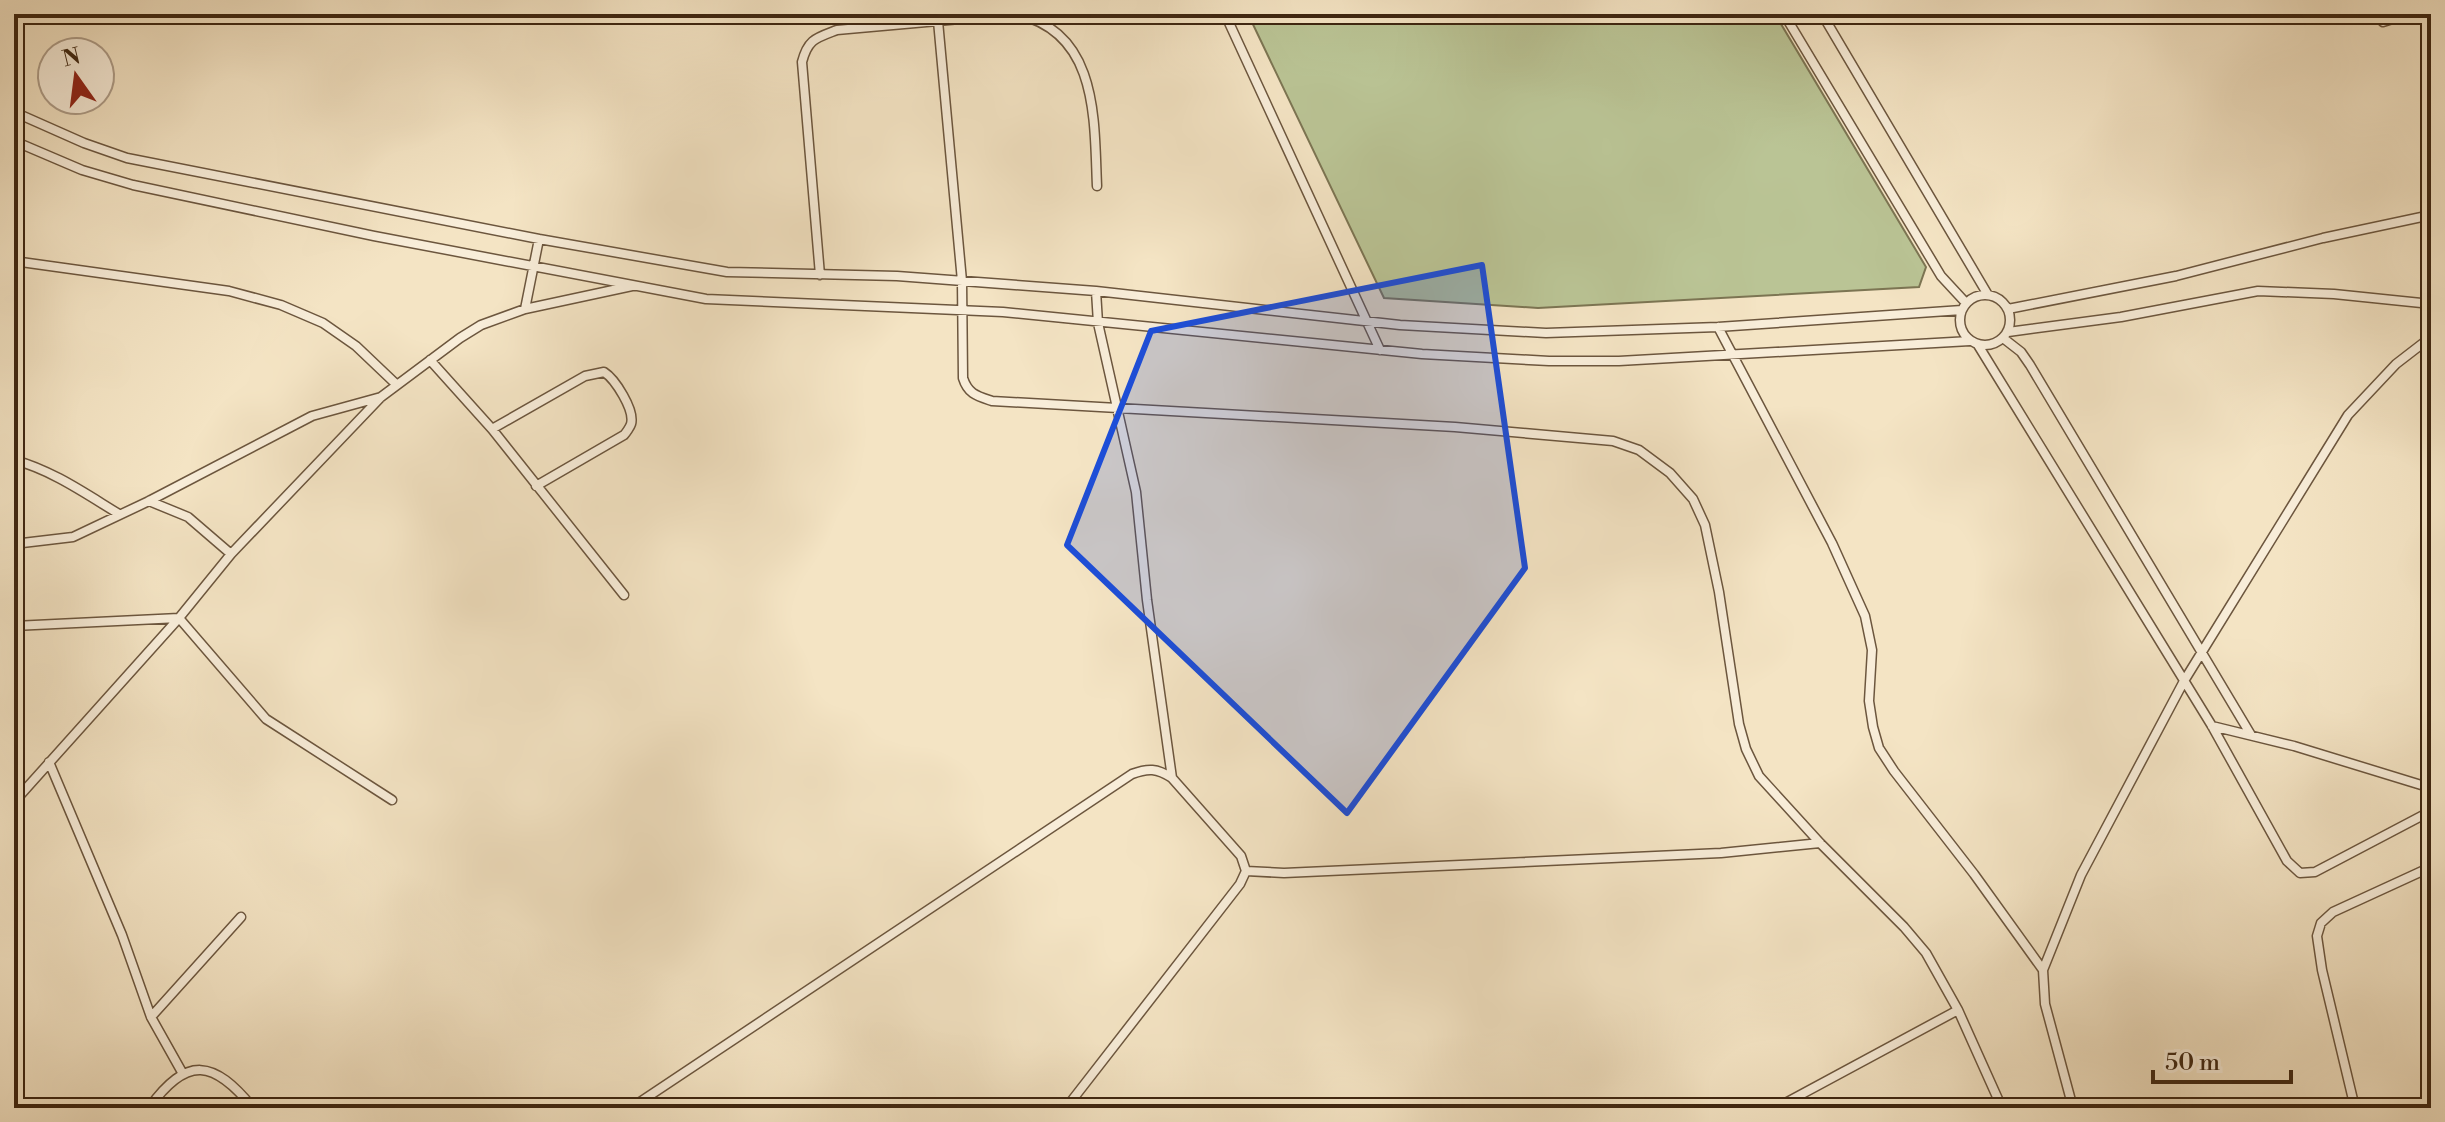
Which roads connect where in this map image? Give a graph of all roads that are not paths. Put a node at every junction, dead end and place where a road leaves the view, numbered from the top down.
1 (864, 14) edge
2 (1016, 14) edge
3 (1225, 14) edge
4 (1784, 14) edge
5 (1822, 14) edge
6 (2408, 14) edge
7 (938, 21) junction
8 (2383, 22) dead end
9 (865, 27) junction
10 (14, 112) edge
11 (14, 141) edge
12 (1097, 186) dead end
13 (2431, 215) edge
14 (539, 239) junction
15 (21, 262) dead end
16 (534, 267) junction
17 (820, 275) junction
18 (962, 281) junction
19 (637, 285) junction
20 (1096, 291) junction
21 (1988, 295) junction
22 (2431, 304) edge
23 (1964, 307) junction
24 (525, 309) junction
25 (2008, 309) junction
26 (963, 311) junction
27 (1368, 320) junction
28 (1098, 323) junction
29 (1718, 327) junction
30 (2005, 335) junction
31 (2431, 337) edge
32 (1974, 343) junction
33 (1380, 350) junction
34 (1732, 353) junction
35 (430, 360) junction
36 (397, 385) junction
37 (381, 397) junction
38 (1115, 407) junction
39 (492, 429) junction
40 (14, 460) edge
41 (536, 486) junction
42 (149, 501) junction
43 (119, 514) junction
44 (14, 544) edge
45 (231, 554) junction
46 (624, 595) dead end
47 (179, 618) junction
48 (14, 626) edge
49 (2202, 652) junction
50 (2184, 681) junction
51 (2212, 726) junction
52 (2251, 735) junction
53 (49, 762) junction
54 (1172, 778) junction
55 (2431, 788) edge
56 (392, 800) dead end
57 (14, 802) edge
58 (2431, 811) edge
59 (1820, 843) junction
60 (2431, 867) edge
61 (1246, 871) junction
62 (241, 917) dead end
63 (2043, 970) junction
64 (1958, 1010) junction
65 (151, 1017) junction
66 (183, 1074) junction
67 (149, 1108) edge
68 (253, 1108) edge
69 (631, 1108) edge
70 (1066, 1108) edge
71 (1776, 1108) edge
72 (2002, 1108) edge
73 (2073, 1108) edge
74 (2355, 1108) edge

1 - 9 lane
2 - 7 lane
2 - 12 lane
3 - 27 lane
4 - 23 lane
5 - 21 lane
6 - 8 lane
7 - 9 lane
7 - 18 lane
9 - 17 lane
10 - 14 lane
11 - 16 lane
13 - 25 lane
14 - 16 lane
14 - 17 lane
15 - 36 lane
16 - 19 lane
16 - 24 lane
17 - 18 lane
18 - 20 lane
18 - 26 lane
19 - 24 lane
19 - 26 lane
20 - 27 lane
20 - 28 lane
21 - 23 lane
21 - 25 lane
22 - 30 lane
23 - 29 lane
23 - 32 lane
24 - 35 lane
25 - 30 lane
26 - 28 lane
26 - 38 lane
27 - 29 lane
27 - 33 lane
28 - 33 lane
28 - 38 lane
29 - 34 lane
30 - 32 lane
30 - 49 lane
31 - 49 lane
32 - 34 lane
32 - 50 lane
33 - 34 lane
34 - 63 lane
35 - 36 lane
35 - 39 lane
36 - 37 lane
37 - 42 lane
37 - 45 lane
38 - 54 lane
38 - 59 lane
39 - 41 lane
39 - 41 lane
40 - 43 lane
41 - 46 lane
42 - 43 lane
42 - 45 lane
43 - 44 lane
45 - 47 lane
47 - 48 lane
47 - 53 lane
47 - 56 lane
49 - 50 lane
49 - 52 lane
50 - 51 lane
50 - 63 lane
51 - 52 lane
51 - 58 lane
52 - 55 lane
53 - 57 lane
53 - 65 lane
54 - 61 lane
54 - 69 lane
59 - 61 lane
59 - 64 lane
60 - 74 lane
61 - 70 lane
62 - 65 lane
63 - 73 lane
64 - 71 lane
64 - 72 lane
65 - 66 lane
66 - 67 lane
66 - 68 lane

